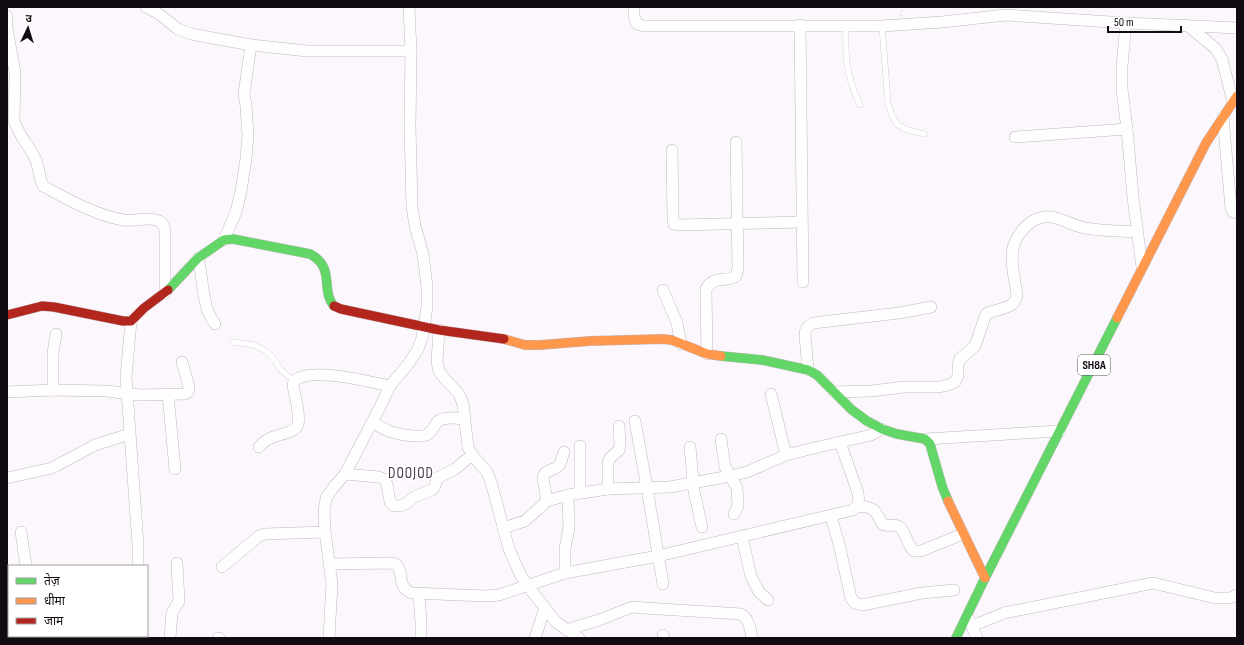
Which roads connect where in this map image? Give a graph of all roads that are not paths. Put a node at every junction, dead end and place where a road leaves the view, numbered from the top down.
1 (7, 7) edge
2 (146, 7) edge
3 (409, 7) edge
4 (634, 7) edge
5 (7, 13) edge
6 (7, 16) edge
7 (1126, 22) junction
8 (800, 25) junction
9 (1187, 25) junction
10 (846, 26) junction
11 (882, 26) junction
12 (1237, 28) edge
13 (250, 45) junction
14 (411, 52) junction
15 (1235, 99) edge
16 (860, 106) dead end
17 (1223, 116) junction
18 (1128, 129) junction
19 (924, 134) dead end
20 (1015, 137) dead end
21 (736, 142) dead end
22 (672, 150) dead end
23 (1237, 213) edge
24 (802, 222) junction
25 (738, 224) junction
26 (1137, 232) junction
27 (224, 240) junction
28 (198, 258) junction
29 (1142, 268) junction
30 (803, 282) dead end
31 (664, 290) dead end
32 (165, 293) junction
33 (931, 307) dead end
34 (7, 315) edge
35 (131, 321) junction
36 (215, 324) dead end
37 (424, 328) junction
38 (439, 330) junction
39 (56, 334) dead end
40 (233, 342) dead end
41 (681, 344) junction
42 (707, 354) junction
43 (182, 362) dead end
44 (808, 370) junction
45 (294, 381) junction
46 (390, 386) junction
47 (53, 390) junction
48 (7, 392) edge
49 (834, 392) junction
50 (126, 393) junction
51 (168, 394) junction
52 (771, 394) dead end
53 (464, 419) junction
54 (635, 421) dead end
55 (372, 422) junction
56 (619, 426) dead end
57 (882, 429) junction
58 (1060, 431) junction
59 (130, 434) junction
60 (720, 439) dead end
61 (925, 439) junction
62 (840, 442) junction
63 (580, 446) dead end
64 (690, 447) dead end
65 (259, 448) dead end
66 (564, 452) dead end
67 (472, 455) junction
68 (786, 455) junction
69 (175, 468) dead end
70 (345, 474) junction
71 (730, 476) junction
72 (7, 478) edge
73 (694, 483) junction
74 (647, 488) junction
75 (608, 489) junction
76 (580, 492) junction
77 (568, 494) junction
78 (547, 501) junction
79 (857, 506) junction
80 (734, 514) dead end
81 (831, 516) junction
82 (702, 527) dead end
83 (503, 528) junction
84 (21, 532) dead end
85 (325, 532) junction
86 (963, 534) junction
87 (742, 537) junction
88 (658, 556) junction
89 (177, 563) dead end
90 (329, 564) junction
91 (26, 565) edge
92 (138, 565) edge
93 (222, 567) dead end
94 (565, 573) junction
95 (985, 578) junction
96 (663, 584) dead end
97 (527, 585) junction
98 (954, 590) dead end
99 (419, 594) junction
100 (1237, 595) edge
101 (768, 600) dead end
102 (545, 608) junction
103 (968, 615) junction
104 (972, 626) junction
105 (566, 630) junction
106 (170, 638) edge
107 (329, 638) edge
108 (421, 638) edge
109 (535, 638) edge
110 (579, 638) edge
111 (752, 638) edge
112 (956, 638) edge
113 (977, 638) edge

1 - 5 street
2 - 13 street
3 - 14 street
4 - 8 street
6 - 32 street
7 - 9 street
7 - 11 street
7 - 18 street
8 - 10 street
8 - 24 street
9 - 12 street
9 - 15 street
10 - 11 street
10 - 16 lane
11 - 19 lane
13 - 14 street
13 - 27 street
14 - 37 street
15 - 17 street, SH8A
17 - 23 street
17 - 29 street, SH8A
18 - 20 street
18 - 26 street
21 - 25 street
22 - 25 street
24 - 25 street
24 - 30 street
25 - 42 street
26 - 29 street
26 - 49 street
27 - 28 street
27 - 37 street
28 - 32 street
28 - 36 street
29 - 58 street, SH8A
31 - 41 street
32 - 35 street
33 - 44 street
34 - 35 street
35 - 50 street
37 - 38 street
37 - 46 street
38 - 41 street
38 - 53 street
39 - 47 street
40 - 45 lane
41 - 42 street
42 - 44 street
43 - 51 street
44 - 49 street
45 - 46 street
45 - 65 street
46 - 55 street
47 - 48 street
47 - 50 street
49 - 57 street
50 - 51 street
50 - 59 street
51 - 69 street
52 - 68 street
53 - 55 street
53 - 67 street
54 - 74 street
55 - 70 street
56 - 75 street
57 - 61 street
57 - 62 street
58 - 61 street
58 - 95 street, SH8A
59 - 72 street
59 - 92 street
60 - 71 street
61 - 86 street
62 - 68 street
62 - 79 street
63 - 76 street
64 - 73 street
66 - 78 street
67 - 70 street
67 - 83 street
68 - 71 street
70 - 85 street
71 - 73 street
71 - 80 street
73 - 74 street
73 - 82 street
74 - 75 street
74 - 88 street
75 - 76 street
76 - 77 street
77 - 78 street
77 - 94 street
78 - 83 street
79 - 81 street
79 - 86 street
81 - 87 street
81 - 98 street
83 - 97 street
84 - 91 street
85 - 90 street
85 - 93 street
86 - 95 street
87 - 88 street
87 - 101 street
88 - 94 street
88 - 96 street
89 - 106 street
90 - 99 street
90 - 107 street
94 - 97 street
95 - 103 street, SH8A
97 - 99 street
97 - 102 street
99 - 108 street
100 - 104 street
102 - 105 street
102 - 109 street
103 - 104 street
103 - 112 street, SH8A
104 - 113 street
105 - 110 street
105 - 111 street

